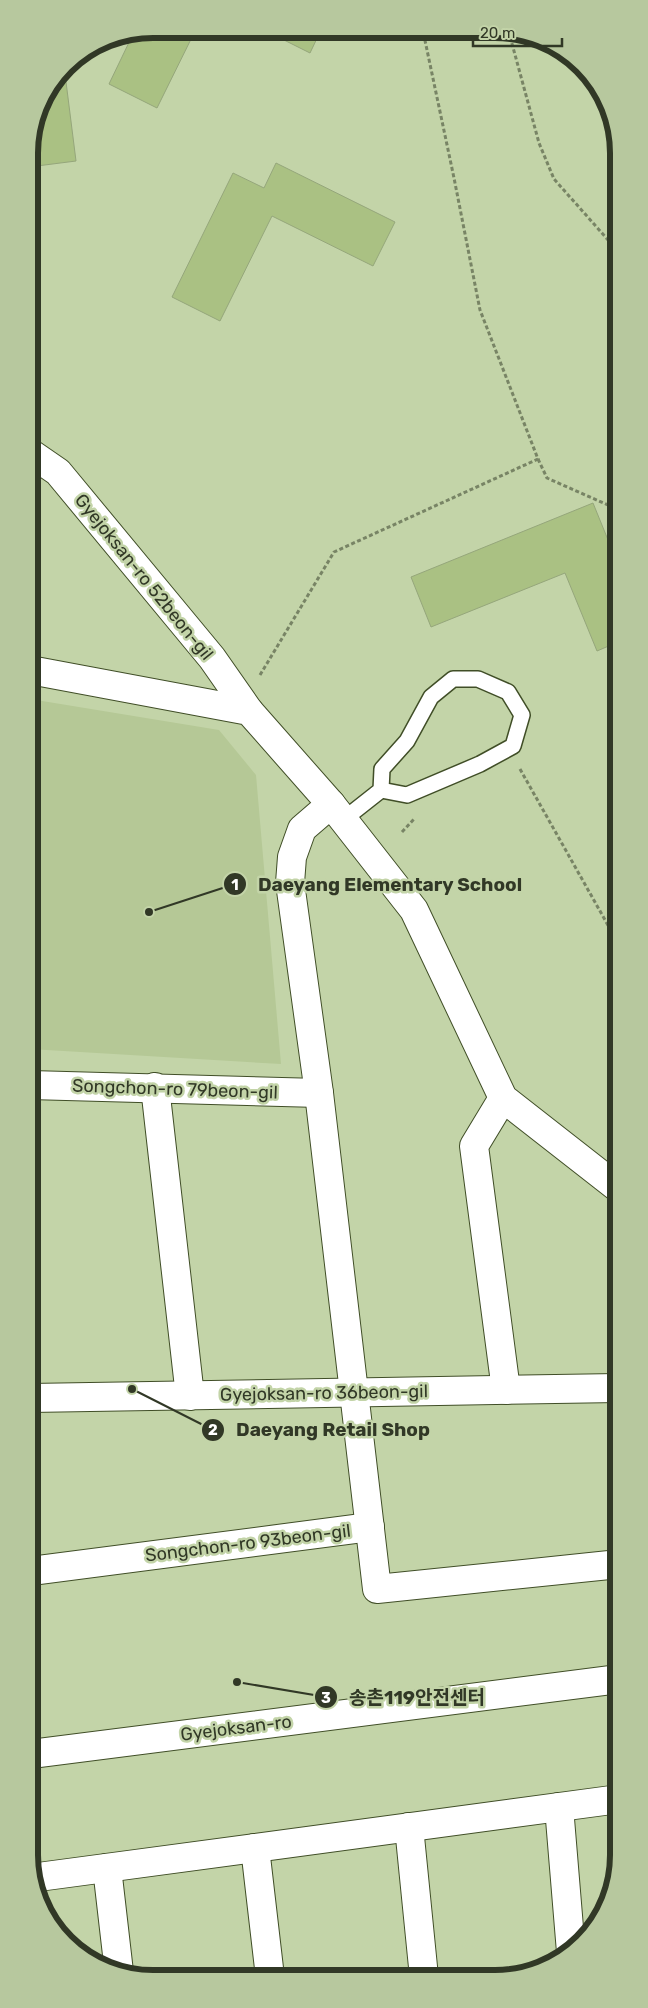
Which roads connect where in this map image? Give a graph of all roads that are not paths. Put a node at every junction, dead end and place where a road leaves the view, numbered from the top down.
1 (38, 458) edge
2 (38, 671) edge
3 (249, 711) junction
4 (381, 790) junction
5 (337, 812) junction
6 (38, 1085) edge
7 (155, 1087) junction
8 (319, 1093) junction
9 (503, 1098) junction
10 (610, 1182) edge
11 (610, 1388) edge
12 (506, 1390) junction
13 (354, 1393) junction
14 (190, 1396) junction
15 (38, 1398) edge
16 (370, 1527) junction
17 (610, 1565) edge
18 (38, 1571) edge
19 (610, 1679) edge
20 (38, 1753) edge
21 (610, 1800) edge
22 (559, 1807) junction
23 (409, 1827) junction
24 (255, 1848) junction
25 (107, 1868) junction
26 (40, 1877) edge
27 (570, 1943) edge
28 (118, 1965) edge
29 (269, 1970) edge
30 (423, 1970) edge

1 - 3 street, Gyejoksan-ro 52beon-gil
2 - 3 street
3 - 5 street, Gyejoksan-ro 52beon-gil
4 - 4 lane
4 - 5 lane
5 - 8 street
5 - 9 street, Gyejoksan-ro 52beon-gil
6 - 7 street, Songchon-ro 79beon-gil
7 - 8 street, Songchon-ro 79beon-gil
7 - 14 street
8 - 13 street
9 - 10 street, Gyejoksan-ro 52beon-gil
9 - 12 street
11 - 12 street, Gyejoksan-ro 36beon-gil
12 - 13 street, Gyejoksan-ro 36beon-gil
13 - 14 street, Gyejoksan-ro 36beon-gil
13 - 16 street
14 - 15 street, Gyejoksan-ro 36beon-gil
16 - 17 street, Songchon-ro 93beon-gil
16 - 18 street, Songchon-ro 93beon-gil
19 - 20 street, Gyejoksan-ro
21 - 22 street
22 - 23 street
22 - 27 street
23 - 24 street
23 - 30 street
24 - 25 street
24 - 29 street
25 - 26 street
25 - 28 street

